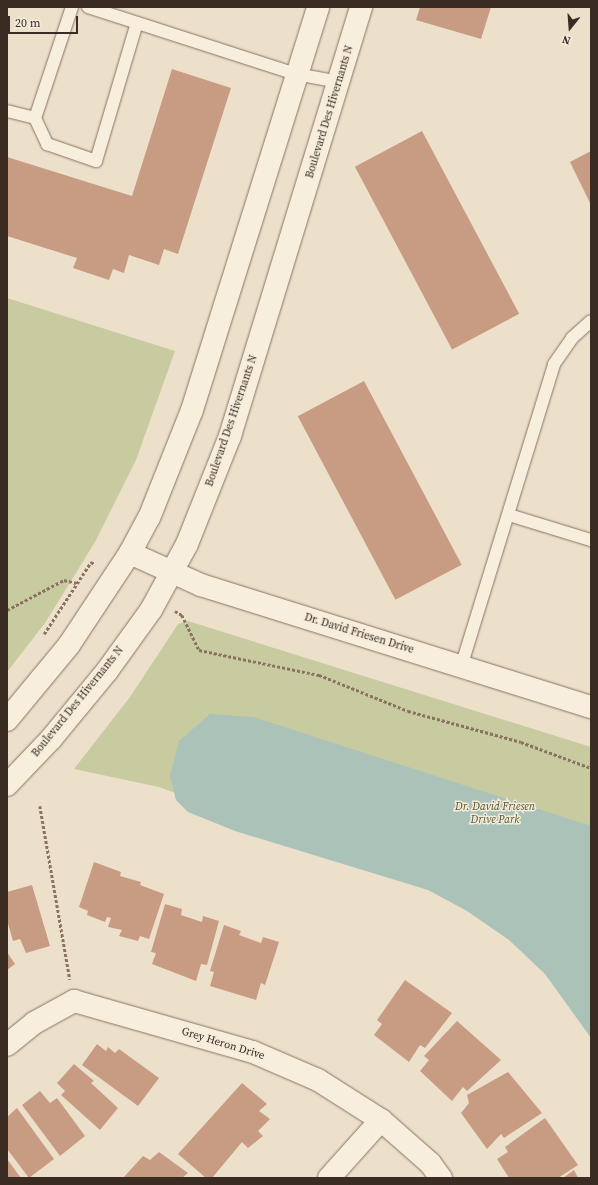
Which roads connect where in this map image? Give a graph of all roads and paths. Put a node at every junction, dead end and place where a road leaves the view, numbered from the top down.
1 (72, 7) edge
2 (88, 7) edge
3 (318, 7) edge
4 (361, 7) edge
5 (137, 23) junction
6 (296, 74) junction
7 (339, 82) junction
8 (7, 111) edge
9 (35, 118) junction
10 (591, 321) edge
11 (508, 515) junction
12 (591, 540) edge
13 (130, 553) junction
14 (173, 570) junction
15 (115, 576) junction
16 (77, 583) junction
17 (157, 600) junction
18 (7, 610) edge
19 (44, 634) dead end
20 (461, 666) junction
21 (591, 707) edge
22 (7, 720) edge
23 (591, 768) edge
24 (7, 785) edge
25 (40, 806) dead end
26 (74, 1001) junction
27 (7, 1044) edge
28 (381, 1120) junction
29 (329, 1178) edge
30 (440, 1178) edge

1 - 9 lane
2 - 5 lane
3 - 6 street
4 - 7 street, Boulevard Des Hivernants N
5 - 6 lane
5 - 9 lane
6 - 7 lane
6 - 13 street
7 - 14 street, Boulevard Des Hivernants N
8 - 9 lane
10 - 11 lane
11 - 12 lane
11 - 20 lane
13 - 14 street, Dr. David Friesen Drive
13 - 15 street
14 - 17 street, Boulevard Des Hivernants N
14 - 20 street, Dr. David Friesen Drive
15 - 16 path
15 - 22 street
16 - 18 path
16 - 19 path
17 - 23 path
17 - 24 street, Boulevard Des Hivernants N
20 - 21 street, Dr. David Friesen Drive
25 - 26 path
26 - 27 street
26 - 28 street, Grey Heron Drive
28 - 29 street
28 - 30 street, Grey Heron Drive

